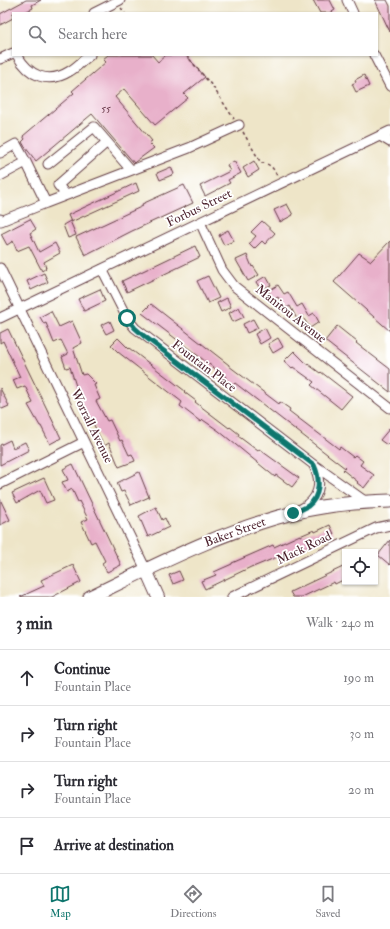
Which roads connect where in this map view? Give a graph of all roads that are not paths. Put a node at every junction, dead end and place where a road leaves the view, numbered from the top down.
1 (120, 0) edge
2 (347, 0) edge
3 (97, 12) edge
4 (353, 12) edge
5 (12, 54) edge
6 (18, 56) edge
7 (89, 56) edge
8 (375, 56) edge
9 (0, 60) edge
10 (390, 86) edge
11 (239, 126) dead end
12 (390, 131) edge
13 (380, 136) junction
14 (107, 142) junction
15 (390, 142) edge
16 (0, 153) edge
17 (26, 162) junction
18 (48, 164) dead end
19 (131, 170) junction
20 (0, 176) edge
21 (66, 195) junction
22 (46, 203) junction
23 (0, 220) edge
24 (200, 222) junction
25 (0, 268) edge
26 (102, 269) junction
27 (19, 308) junction
28 (0, 318) edge
29 (390, 408) edge
30 (84, 442) junction
31 (314, 465) junction
32 (0, 484) edge
33 (390, 501) edge
34 (366, 502) junction
35 (293, 513) junction
36 (389, 525) edge
37 (146, 570) junction
38 (90, 597) edge
39 (158, 597) edge
40 (232, 597) edge

1 - 3 street
2 - 4 street
5 - 9 street
6 - 7 street
8 - 10 street
11 - 19 street
12 - 13 street, Forbus Street
13 - 15 street
13 - 24 street, Forbus Street
14 - 18 street
14 - 19 street
14 - 21 street
16 - 17 street
17 - 20 street
17 - 22 street
19 - 21 street
21 - 22 street
22 - 23 street
24 - 26 street, Forbus Street
24 - 29 street, Manitou Avenue
25 - 27 street, Worrall Avenue
26 - 27 street, Forbus Street
26 - 31 street, Fountain Place
27 - 28 street, Forbus Street
27 - 30 street, Worrall Avenue
30 - 32 street
30 - 37 street, Worrall Avenue
31 - 34 street, Fountain Place
31 - 35 street
33 - 34 highway, Baker Street
34 - 35 highway, Baker Street
35 - 37 highway, Baker Street
36 - 40 street, Mack Road
37 - 38 highway, Baker Street
37 - 39 main road, Worrall Avenue

